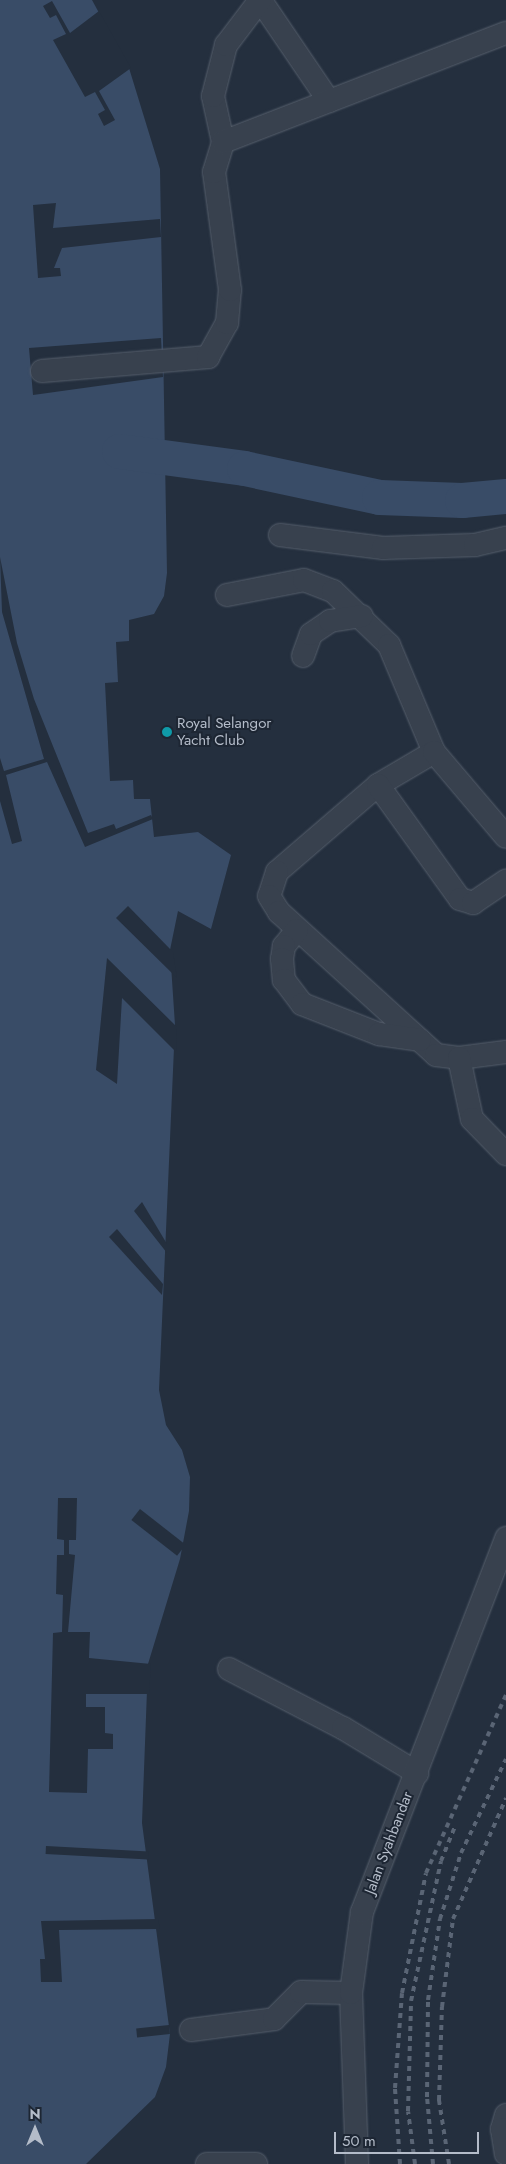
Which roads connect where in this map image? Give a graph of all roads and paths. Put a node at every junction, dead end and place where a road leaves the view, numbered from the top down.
1 (261, 1) edge
2 (506, 33) edge
3 (329, 101) junction
4 (223, 142) junction
5 (42, 371) dead end
6 (280, 535) dead end
7 (506, 538) edge
8 (227, 595) dead end
9 (362, 616) junction
10 (303, 656) dead end
11 (434, 752) junction
12 (378, 785) junction
13 (506, 837) edge
14 (506, 881) edge
15 (297, 930) junction
16 (420, 1040) junction
17 (506, 1052) edge
18 (459, 1058) junction
19 (506, 1154) edge
20 (506, 1538) edge
21 (229, 1670) dead end
22 (417, 1773) junction
23 (351, 1993) junction
24 (191, 2030) dead end
25 (506, 2115) edge
26 (506, 2154) edge
27 (207, 2164) edge
28 (256, 2164) edge
29 (357, 2164) edge

1 - 3 street
1 - 4 street
2 - 3 street
3 - 4 street
4 - 5 street
6 - 7 street
8 - 9 street
9 - 10 street
9 - 11 street
11 - 12 street
11 - 13 street
12 - 14 street
12 - 15 street
15 - 16 street
15 - 16 street
16 - 18 street
17 - 18 street
18 - 19 street
20 - 22 street, Jalan Syahbandar
21 - 22 street
22 - 23 street, Jalan Syahbandar
23 - 24 street
23 - 29 street, Jalan Syahbandar
25 - 26 street
27 - 28 street

